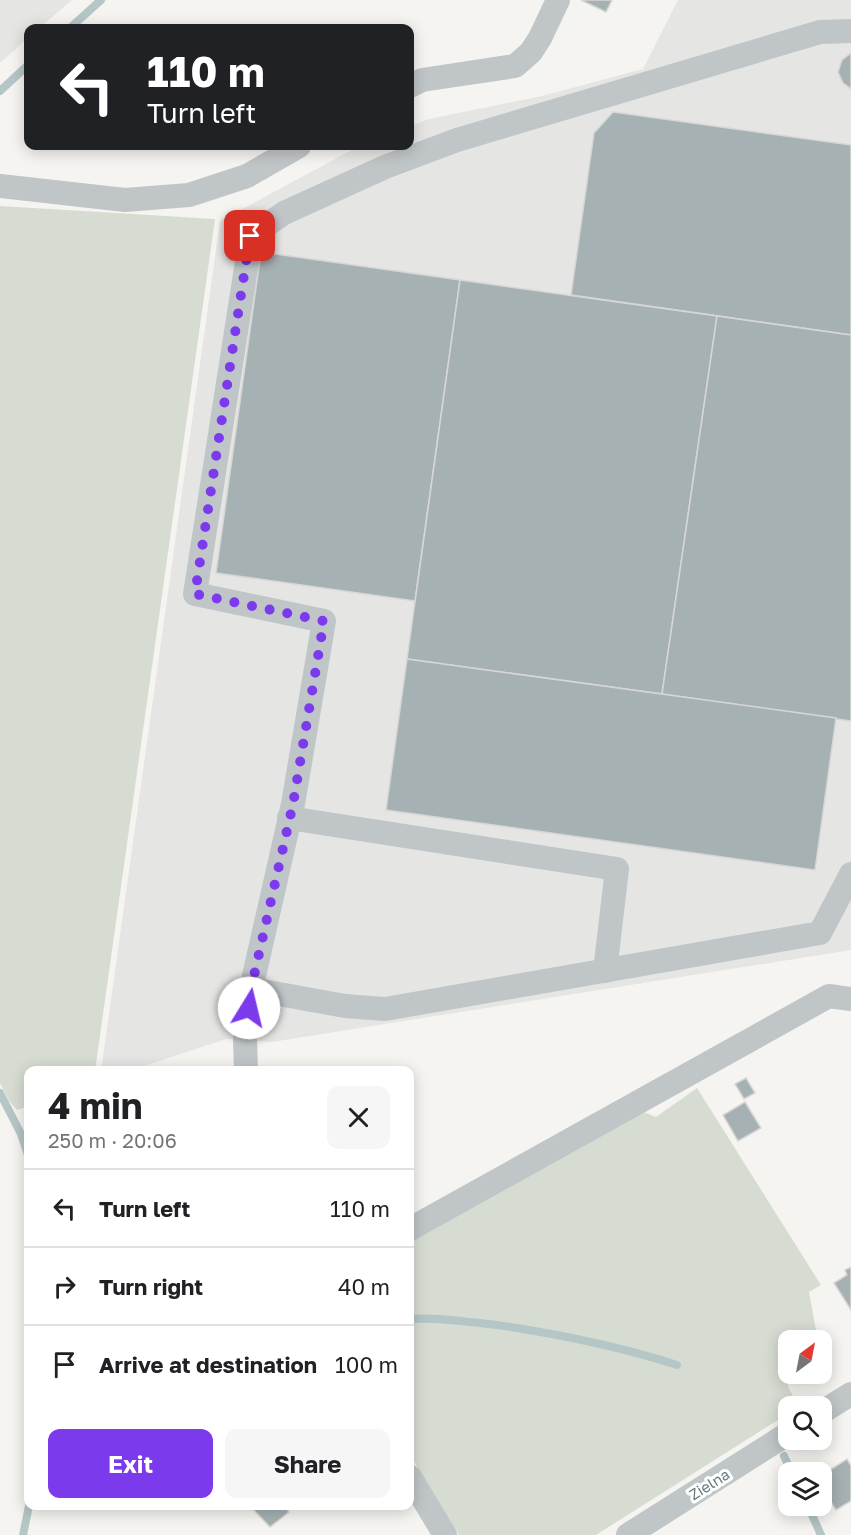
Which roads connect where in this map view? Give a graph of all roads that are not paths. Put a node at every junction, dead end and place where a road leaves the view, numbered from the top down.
1 (558, 0) edge
2 (851, 32) edge
3 (414, 84) edge
4 (292, 150) edge
5 (0, 186) edge
6 (289, 818) junction
7 (851, 874) edge
8 (605, 971) junction
9 (251, 989) junction
10 (851, 999) edge
11 (246, 1066) edge
12 (414, 1227) edge
13 (851, 1394) edge
14 (832, 1406) edge
15 (778, 1440) edge
16 (414, 1484) edge
17 (445, 1535) edge
18 (628, 1535) edge

1 - 3 street
2 - 6 street
4 - 5 street
6 - 8 street
6 - 9 street
7 - 8 street
8 - 9 street
9 - 11 street
10 - 12 street
13 - 14 street
15 - 18 street, Zielna
16 - 17 street

